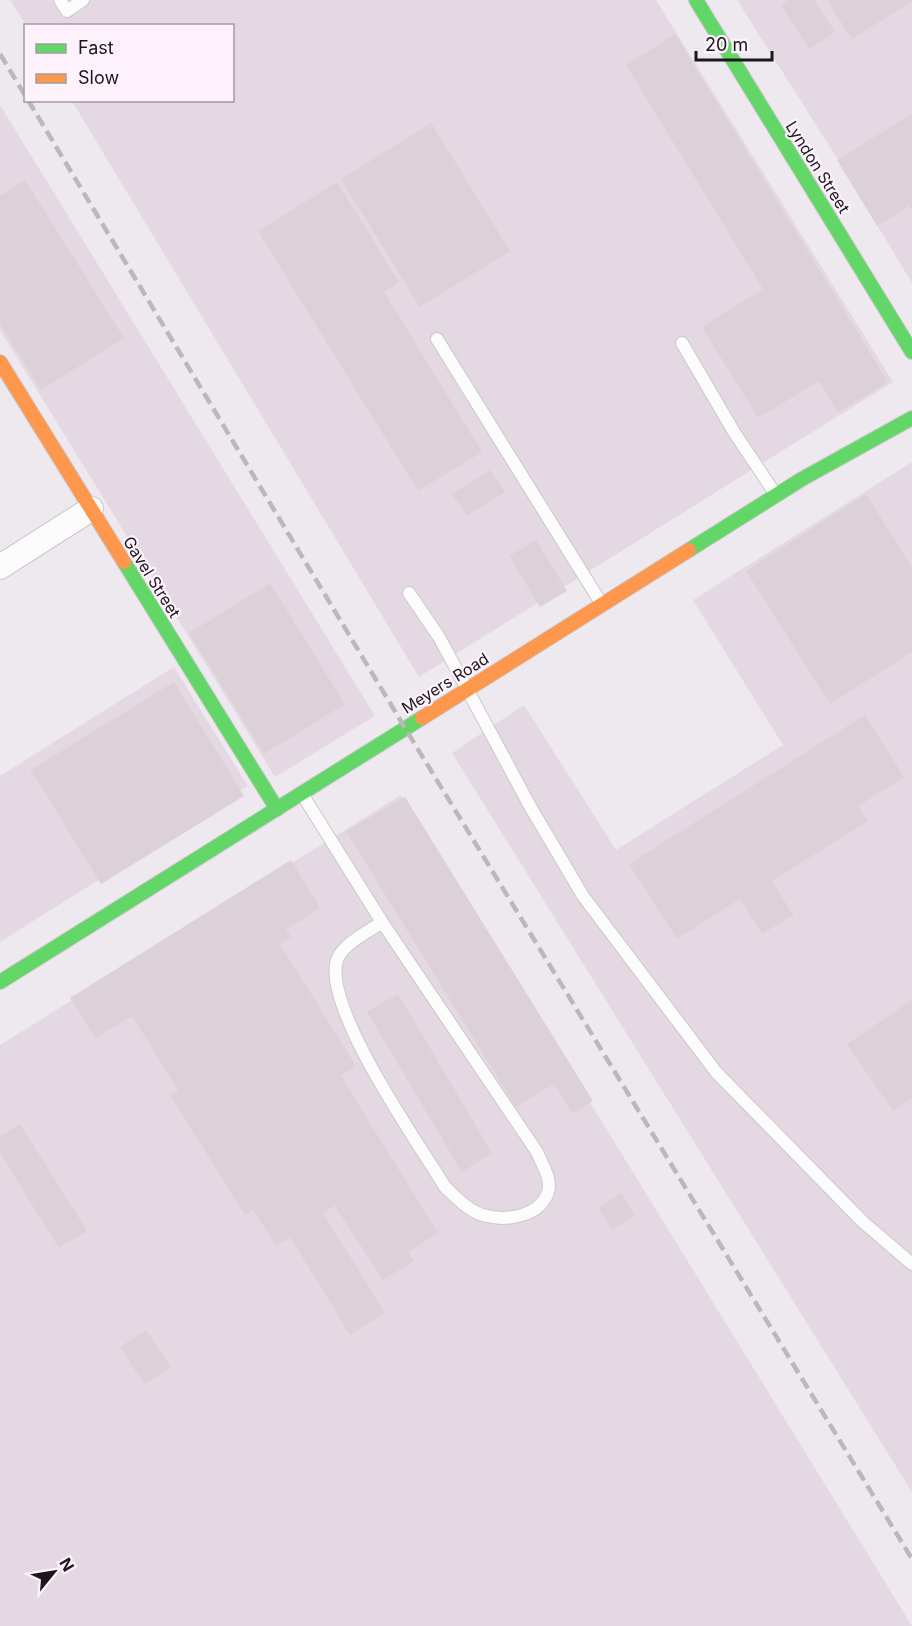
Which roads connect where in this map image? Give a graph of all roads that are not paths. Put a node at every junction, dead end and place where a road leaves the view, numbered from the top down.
1 (60, 0) edge
2 (83, 0) edge
3 (696, 0) edge
4 (437, 339) dead end
5 (682, 343) dead end
6 (912, 352) edge
7 (2, 369) edge
8 (912, 418) edge
9 (776, 495) junction
10 (91, 509) junction
11 (0, 567) edge
12 (410, 593) dead end
13 (602, 604) junction
14 (466, 689) junction
15 (301, 793) junction
16 (277, 808) junction
17 (382, 922) junction
18 (0, 982) edge
19 (912, 1264) edge

1 - 2 lane
3 - 6 street, Lyndon Street
4 - 13 lane
5 - 9 lane
7 - 10 street, Gavel Street
8 - 9 street, Meyers Road
9 - 13 street, Meyers Road
10 - 11 street
10 - 16 street, Gavel Street
12 - 14 lane
13 - 14 street, Meyers Road
14 - 15 street, Meyers Road
14 - 19 lane
15 - 16 street, Meyers Road
15 - 17 lane
16 - 18 street, Meyers Road
17 - 17 lane

